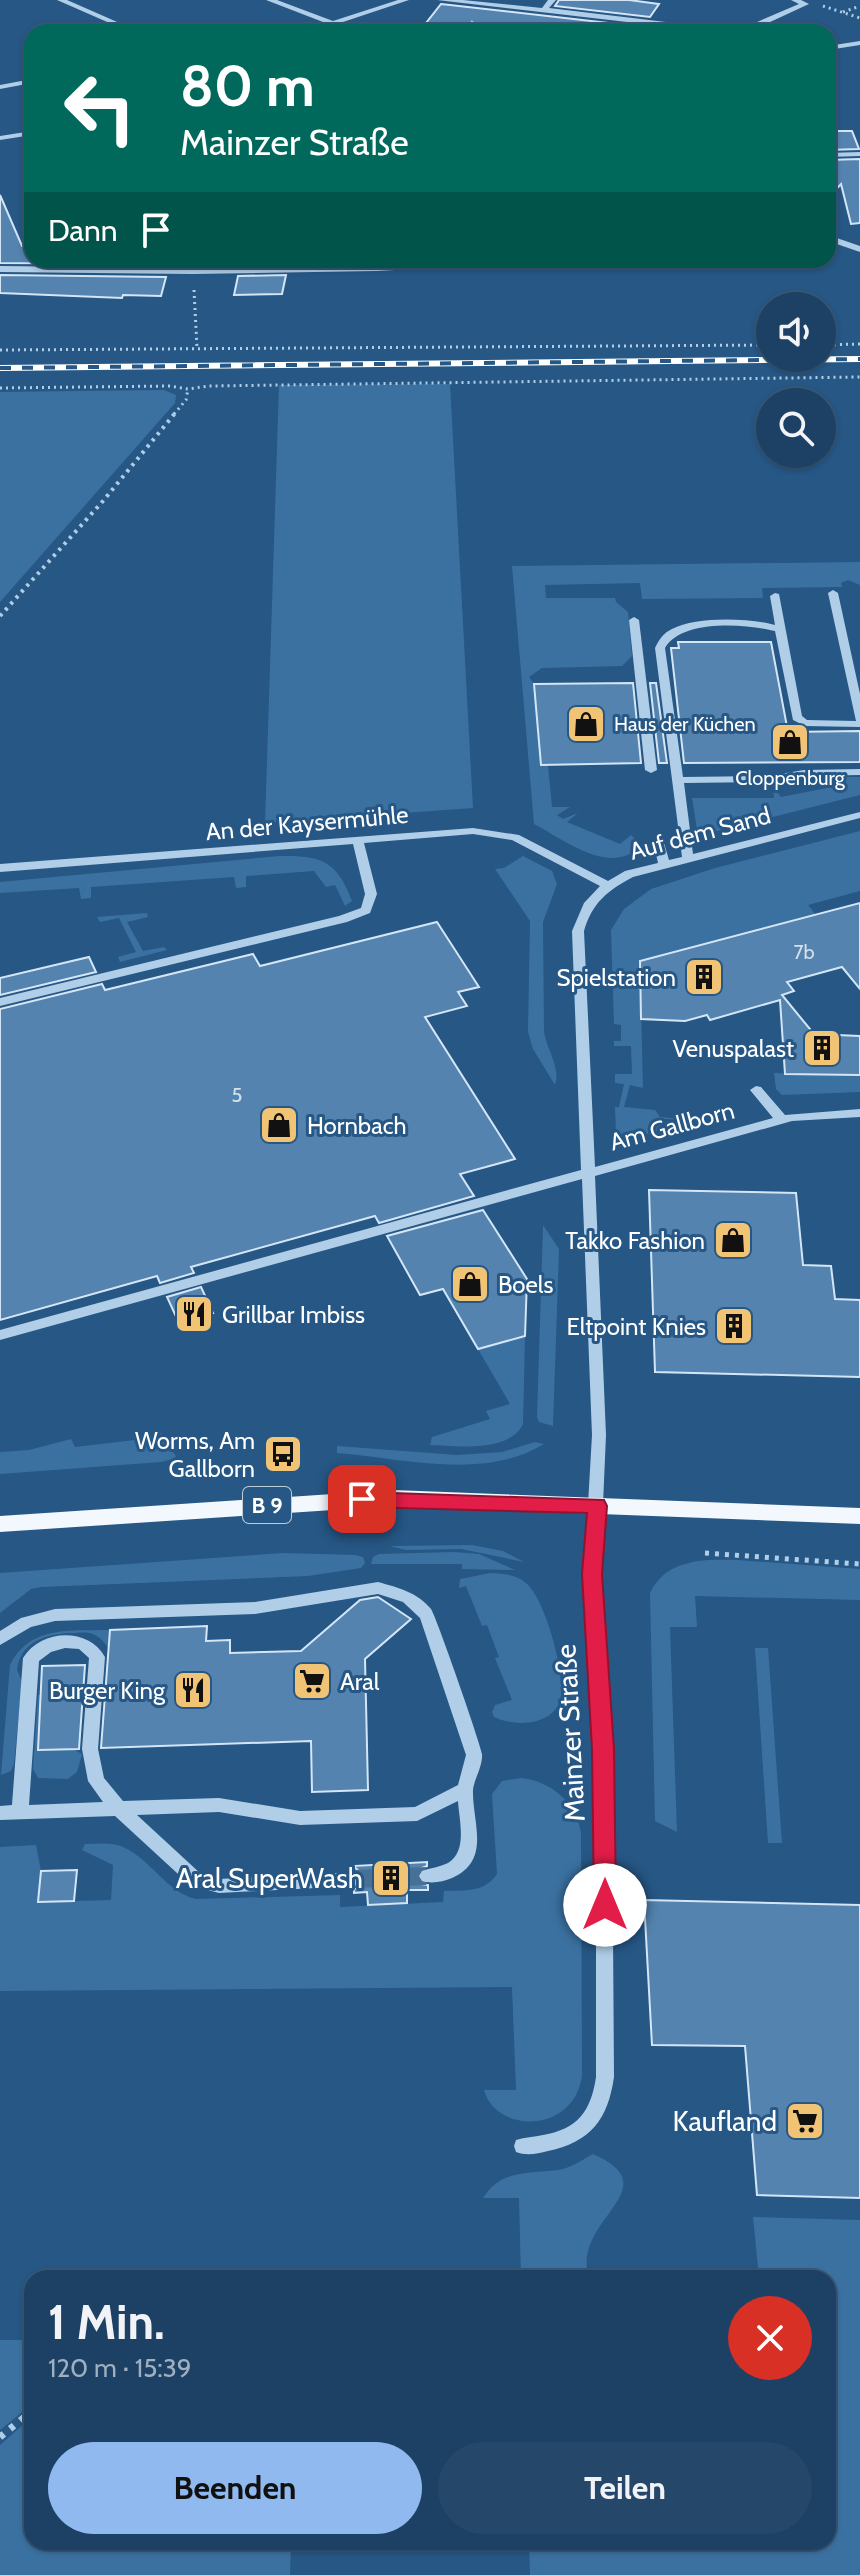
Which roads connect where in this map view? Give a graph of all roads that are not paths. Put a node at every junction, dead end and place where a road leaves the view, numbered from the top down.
1 (61, 0) edge
2 (270, 0) edge
3 (405, 0) edge
4 (441, 0) edge
5 (552, 0) edge
6 (795, 0) edge
7 (544, 10) junction
8 (117, 24) edge
9 (329, 24) joint
10 (657, 24) edge
11 (761, 24) edge
12 (860, 43) edge
13 (836, 47) edge
14 (860, 52) edge
15 (836, 55) edge
16 (24, 82) edge
17 (0, 87) edge
18 (24, 134) edge
19 (0, 138) edge
20 (860, 154) edge
21 (836, 155) edge
22 (836, 241) edge
23 (860, 249) edge
24 (193, 268) edge
25 (377, 268) edge
26 (0, 269) edge
27 (193, 271) junction
28 (833, 593) dead end
29 (775, 596) dead end
30 (634, 620) dead end
31 (782, 633) junction
32 (860, 721) edge
33 (651, 770) dead end
34 (860, 772) edge
35 (677, 780) junction
36 (860, 815) edge
37 (358, 841) junction
38 (660, 845) dead end
39 (688, 858) junction
40 (664, 864) junction
41 (0, 868) edge
42 (607, 885) junction
43 (0, 1002) edge
44 (756, 1090) dead end
45 (860, 1113) edge
46 (782, 1120) junction
47 (590, 1171) junction
48 (0, 1335) edge
49 (597, 1506) junction
50 (860, 1516) edge
51 (0, 1524) edge
52 (0, 1639) edge
53 (465, 1789) junction
54 (119, 1809) junction
55 (20, 1812) junction
56 (0, 1813) edge
57 (428, 1876) tunnel mouth
58 (354, 1879) tunnel mouth
59 (523, 2146) dead end

1 - 8 street
2 - 9 street
3 - 9 street
4 - 7 street
5 - 7 street
6 - 11 street
7 - 10 street
12 - 13 street
14 - 15 street
16 - 17 street
18 - 19 street
20 - 21 street
22 - 23 street
24 - 27 street
25 - 27 street
26 - 27 street
28 - 32 street
29 - 31 street
30 - 33 street
31 - 32 street
31 - 35 street
34 - 35 street
35 - 39 street
36 - 39 street, Auf dem Sand
37 - 41 street, An der Kaysermühle
37 - 42 street, An der Kaysermühle
37 - 43 street
38 - 40 street
39 - 40 street, Auf dem Sand
40 - 42 street, Auf dem Sand
42 - 47 street, Auf dem Sand
44 - 46 street
45 - 46 street, Am Gallborn
46 - 47 street, Am Gallborn
47 - 48 street
47 - 49 street, Am Gallborn
49 - 50 main road, B 9
49 - 51 main road, B 9
49 - 59 street, Mainzer Straße
52 - 53 street
53 - 54 street
53 - 57 street
54 - 55 street
54 - 55 street
54 - 58 street
55 - 56 street

